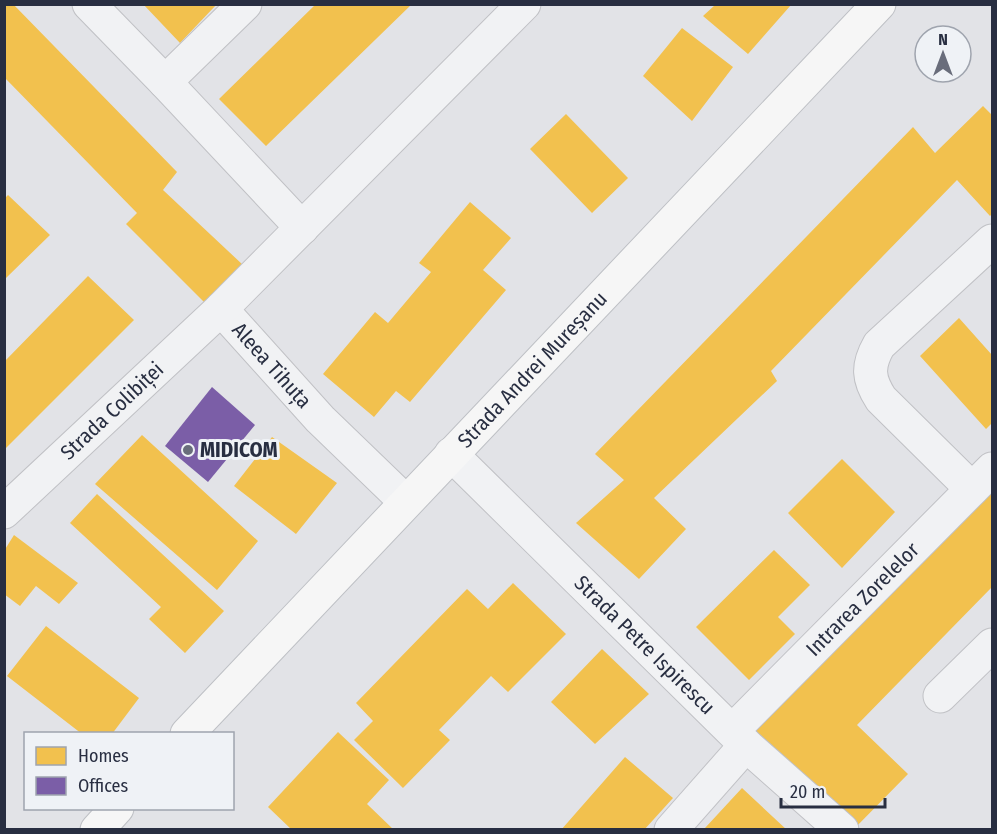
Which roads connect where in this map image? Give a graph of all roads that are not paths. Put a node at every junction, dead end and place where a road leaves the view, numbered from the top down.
1 (89, 4) edge
2 (245, 4) edge
3 (524, 4) edge
4 (879, 4) edge
5 (165, 82) junction
6 (302, 228) junction
7 (993, 240) edge
8 (221, 309) junction
9 (451, 454) junction
10 (982, 479) edge
11 (405, 502) junction
12 (4, 512) edge
13 (993, 645) edge
14 (940, 696) dead end
15 (189, 732) edge
16 (739, 738) junction
17 (115, 810) edge
18 (97, 830) edge
19 (671, 830) edge
20 (842, 830) edge

1 - 5 street
2 - 5 street
3 - 6 street, Aleea Tihuța
4 - 9 main road, Strada Andrei Mureșanu
5 - 6 street
6 - 8 street, Aleea Tihuța
7 - 10 street
8 - 11 street, Aleea Tihuța
8 - 12 street, Strada Colibiței
9 - 11 main road, Strada Andrei Mureșanu
9 - 16 street, Strada Petre Ispirescu
10 - 16 street, Intrarea Zorelelor
11 - 15 main road, Strada Andrei Mureșanu
13 - 14 street
16 - 19 street, Intrarea Zorelelor
16 - 20 street, Strada Petre Ispirescu
17 - 18 main road

